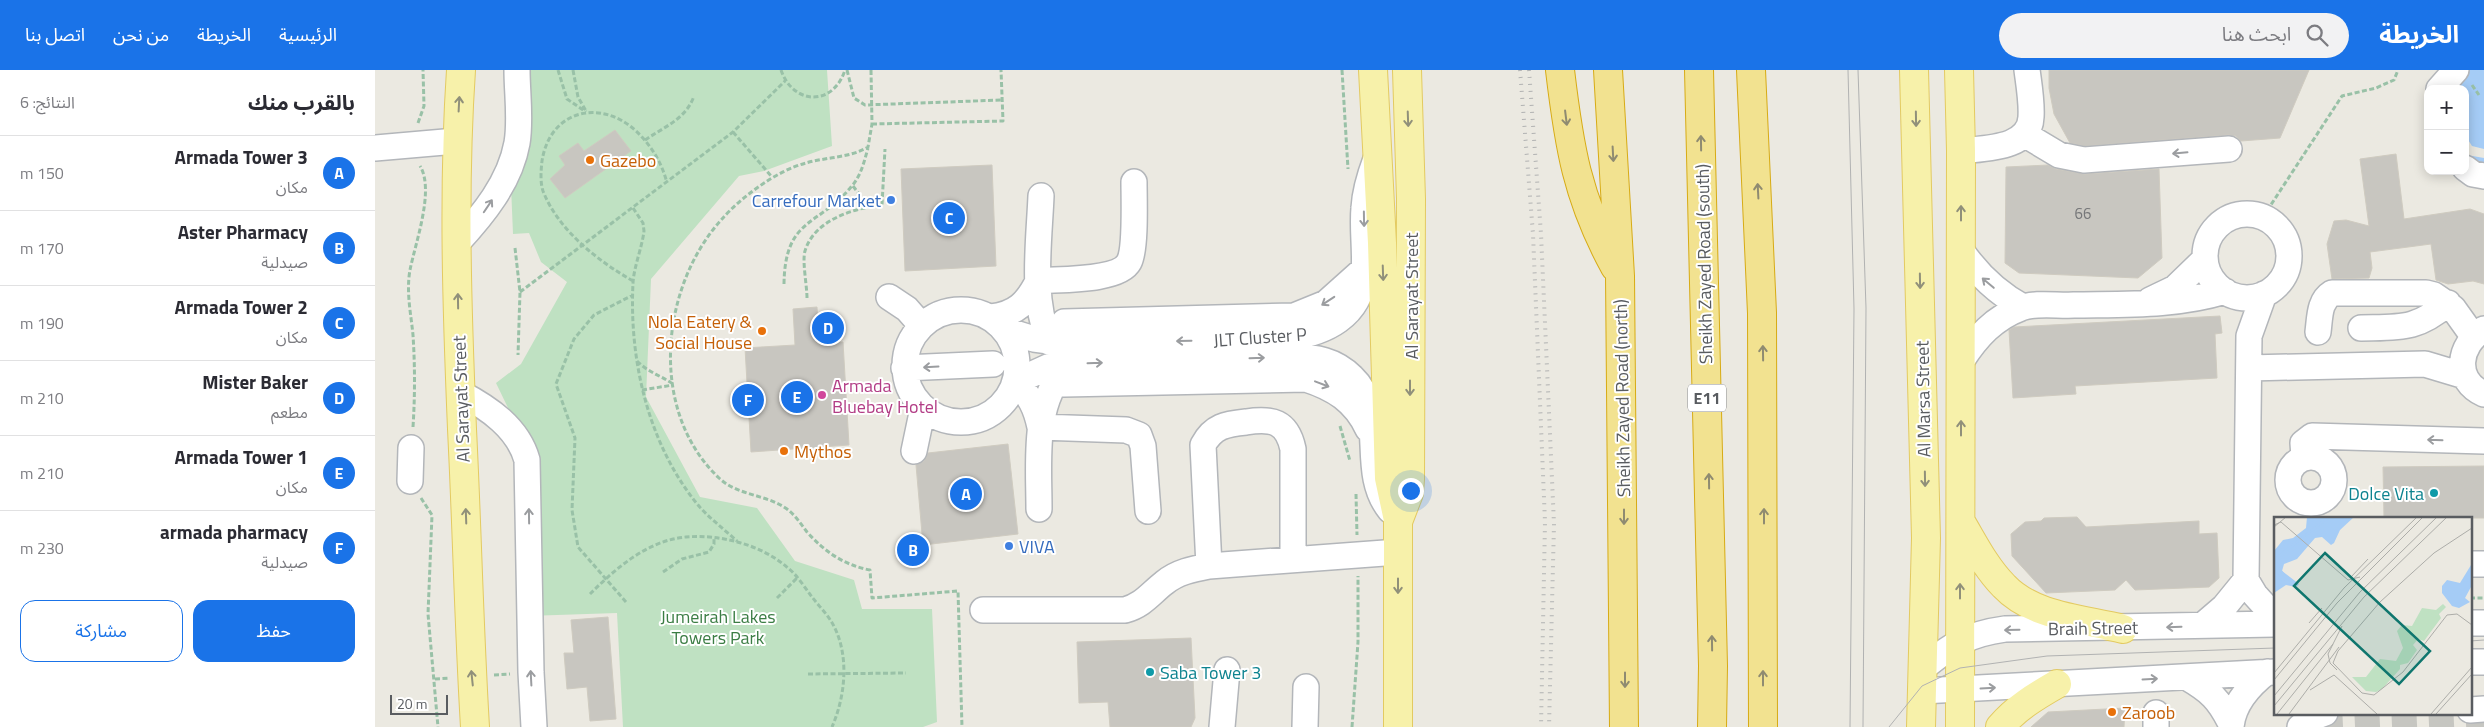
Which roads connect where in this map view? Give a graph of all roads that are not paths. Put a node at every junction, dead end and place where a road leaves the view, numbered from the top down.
1 (461, 70) edge
2 (517, 70) edge
3 (1373, 70) edge
4 (1407, 70) edge
5 (1560, 70) edge
6 (1608, 70) edge
7 (1699, 70) edge
8 (1751, 70) edge
9 (1914, 70) edge
10 (1959, 70) edge
11 (2027, 70) edge
12 (2455, 70) edge
13 (2442, 85) edge
14 (2024, 134) junction
15 (456, 141) junction
16 (375, 148) edge
17 (2229, 149) dead end
18 (1961, 152) junction
19 (1377, 155) junction
20 (2469, 171) edge
21 (2484, 176) edge
22 (1134, 182) dead end
23 (1041, 196) dead end
24 (457, 243) junction
25 (1961, 250) junction
26 (2205, 259) junction
27 (1364, 269) junction
28 (1620, 276) junction
29 (1038, 281) junction
30 (2229, 294) junction
31 (2264, 294) junction
32 (889, 297) dead end
33 (2143, 303) junction
34 (2448, 303) junction
35 (2023, 306) junction
36 (1064, 322) dead end
37 (921, 325) junction
38 (2361, 328) dead end
39 (2318, 332) dead end
40 (2249, 336) junction
41 (2474, 337) edge
42 (996, 340) junction
43 (1049, 342) junction
44 (905, 359) junction
45 (1962, 360) junction
46 (2425, 364) junction
47 (2249, 368) junction
48 (1065, 374) junction
49 (2465, 376) junction
50 (1015, 382) junction
51 (460, 393) junction
52 (2484, 394) edge
53 (923, 408) junction
54 (1040, 427) junction
55 (1372, 437) junction
56 (2484, 441) edge
57 (411, 448) road end
58 (913, 451) dead end
59 (2304, 458) junction
60 (2248, 480) junction
61 (410, 481) road end
62 (2288, 483) junction
63 (1039, 509) dead end
64 (2308, 511) edge
65 (1148, 512) dead end
66 (1398, 520) junction
67 (1961, 522) junction
68 (1926, 538) junction
69 (1398, 552) junction
70 (1293, 560) junction
71 (2471, 564) edge
72 (2484, 564) edge
73 (1209, 566) junction
74 (2247, 580) junction
75 (983, 610) dead end
76 (2274, 616) edge
77 (2471, 623) edge
78 (2484, 623) edge
79 (2274, 624) edge
80 (2203, 626) junction
81 (2123, 629) junction
82 (1960, 631) junction
83 (2471, 662) edge
84 (2484, 662) edge
85 (1227, 670) dead end
86 (2271, 672) edge
87 (2186, 677) junction
88 (1922, 681) junction
89 (2057, 684) junction
90 (1306, 687) dead end
91 (1957, 690) junction
92 (2484, 709) edge
93 (2471, 710) edge
94 (2322, 714) edge
95 (2231, 726) edge
96 (475, 727) edge
97 (534, 727) edge
98 (1222, 727) edge
99 (1305, 727) edge
100 (1399, 727) edge
101 (1624, 727) edge
102 (1712, 727) edge
103 (1763, 727) edge
104 (1921, 727) edge
105 (1950, 727) edge
106 (1960, 727) edge
107 (2000, 727) edge
108 (2300, 727) edge

15 -> 1 main road, Al Sarayat Street
24 -> 2 street
3 - 19 main road, Al Sarayat Street
4 -> 66 main road, Al Sarayat Street
5 -> 28 highway
6 -> 28 highway, Sheikh Zayed Road (north)
102 -> 7 highway, Sheikh Zayed Road (south) / E11
103 -> 8 highway
9 -> 68 main road, Al Marsa Street
10 - 18 main road, Al Marsa Street
11 - 14 street
12 - 13 street
17 -> 14 street
14 - 18 street
15 - 16 street
15 - 24 main road, Al Sarayat Street
25 -> 18 main road, Al Marsa Street
19 -> 27 street, JLT Cluster P
19 -> 66 main road, Al Sarayat Street
20 - 21 street
22 - 29 street
23 - 29 street
51 -> 24 main road, Al Sarayat Street
35 -> 25 street
25 - 45 main road, Al Marsa Street
26 - 30 street
26 - 31 street
26 - 33 street
27 -> 36 street
27 -> 43 street, JLT Cluster P
28 -> 101 highway, Sheikh Zayed Road (north)
29 - 42 street
29 - 43 street
30 - 31 street
30 - 33 street
30 - 40 street
31 - 40 street
32 - 37 street
33 - 35 street
34 - 38 street
34 - 39 street
34 - 41 street
35 - 45 street
37 - 42 street, JLT Cluster P
37 - 44 street, JLT Cluster P
40 - 47 street
41 - 46 street
41 - 49 street
42 - 43 street, JLT Cluster P
42 - 44 street
42 - 50 street
44 - 53 street
67 -> 45 main road, Al Marsa Street
46 - 47 street
46 - 49 street
47 - 60 street
48 - 50 street, JLT Cluster P
48 - 54 street
48 -> 55 street
48 -> 55 street, JLT Cluster P
49 - 52 street
50 - 53 street
50 - 54 street
96 -> 51 main road, Al Sarayat Street
97 -> 51 street
53 - 58 street
54 - 63 street
54 - 65 street
55 - 66 street, JLT Cluster P
56 -> 59 street
57 - 61 street
59 - 62 street
59 - 64 street
60 - 62 street
60 - 74 street
62 - 64 street
66 - 69 main road, Al Sarayat Street
67 - 81 main road
82 -> 67 main road, Al Marsa Street
68 - 82 main road
68 - 88 main road, Al Marsa Street
69 - 70 street
69 -> 100 main road, Al Sarayat Street
70 - 73 street
70 - 73 street
71 - 72 street
73 - 75 street
74 - 76 street
74 - 80 street
77 - 78 street
79 - 80 street, Braih Street
80 -> 81 street, Braih Street
81 -> 82 street, Braih Street
82 - 88 street, Braih Street
82 - 91 main road, Al Marsa Street
83 - 84 street
85 - 98 street
86 - 87 street
86 - 95 street
89 -> 87 street
87 - 95 street
88 - 91 main road
88 - 104 main road, Al Marsa Street
91 -> 89 street
89 - 107 main road
90 - 99 street
91 - 105 main road
91 - 106 main road, Al Marsa Street
92 - 93 street
94 - 108 street

